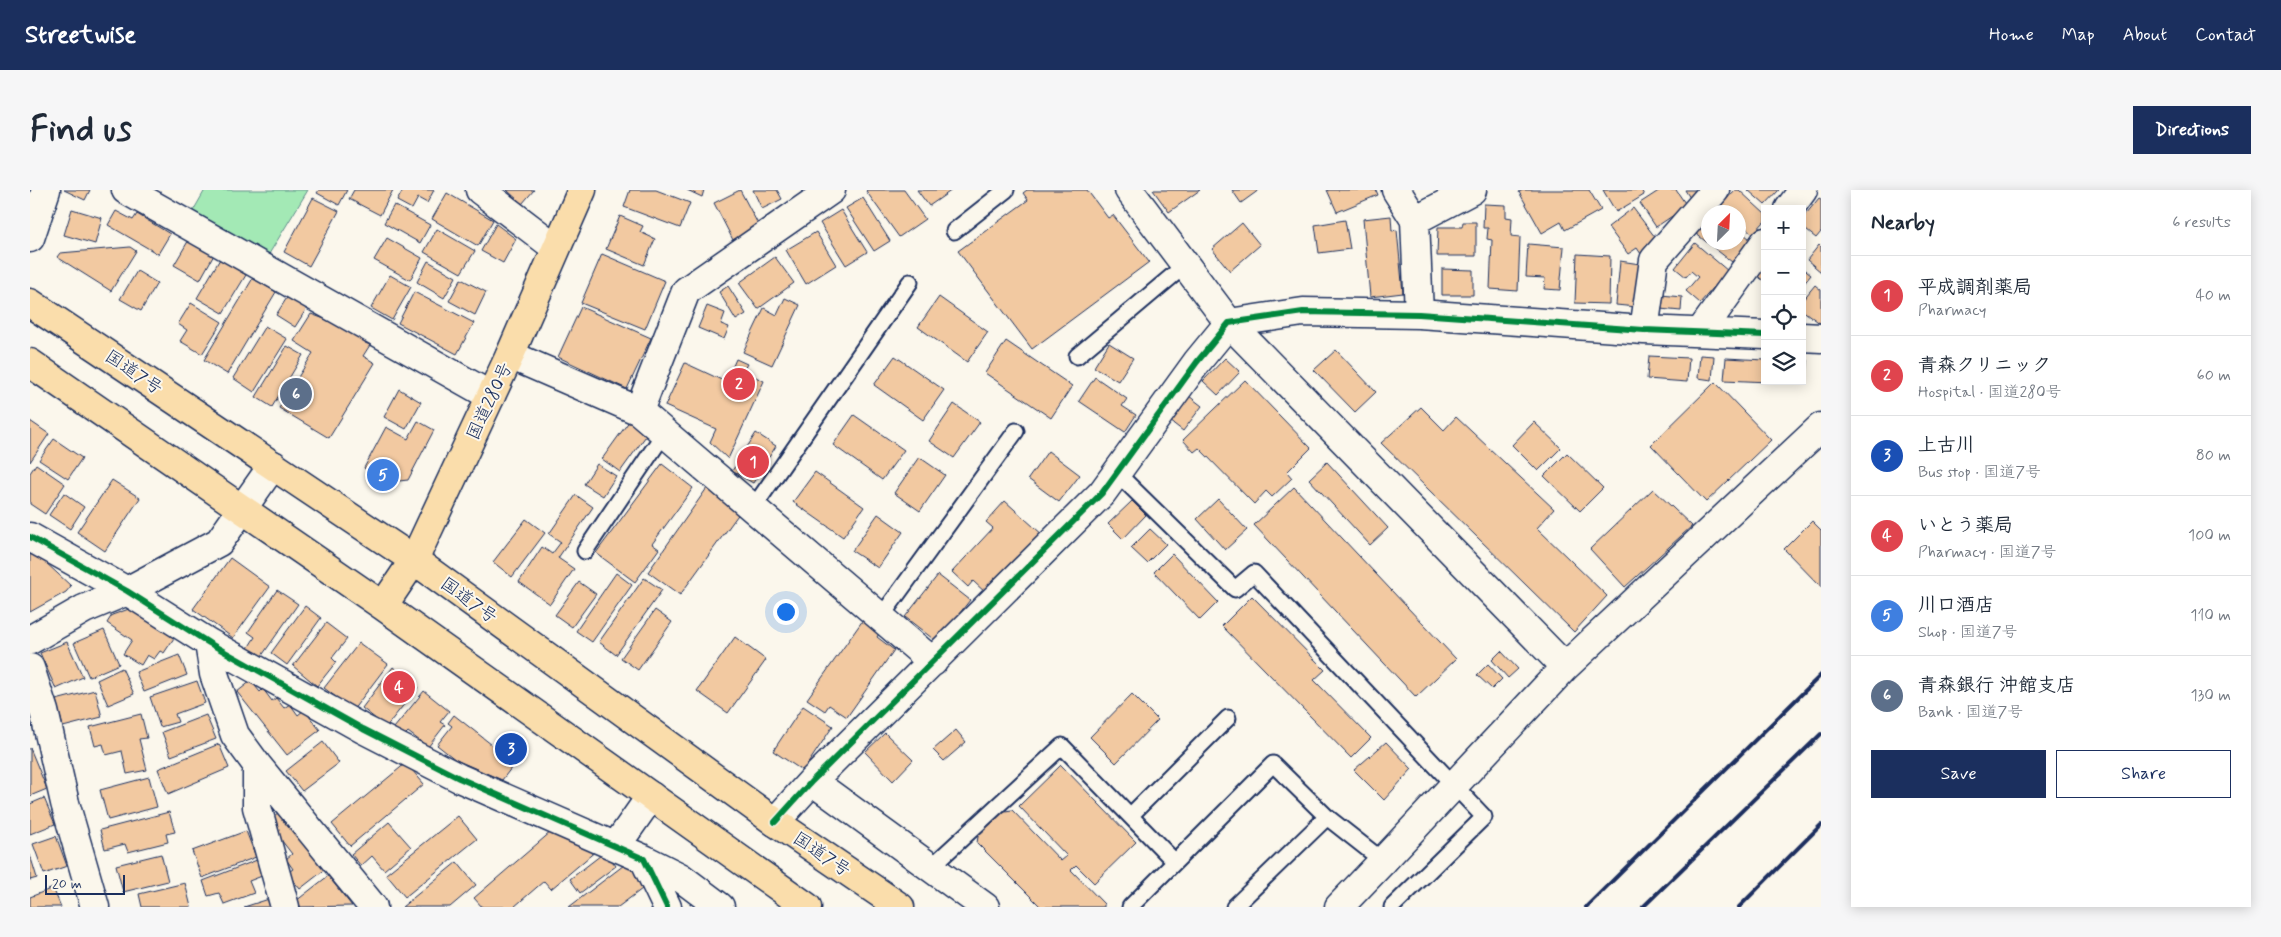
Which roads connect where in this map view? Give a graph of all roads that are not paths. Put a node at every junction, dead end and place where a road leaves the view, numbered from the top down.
1 (46, 190) edge
2 (126, 190) edge
3 (480, 190) edge
4 (582, 190) edge
5 (831, 190) edge
6 (1006, 190) edge
7 (1129, 190) edge
8 (1396, 190) edge
9 (1472, 190) edge
10 (1715, 190) edge
11 (1803, 190) edge
12 (1792, 205) edge
13 (1415, 220) junction
14 (954, 231) dead end
15 (30, 238) edge
16 (556, 248) junction
17 (1761, 248) edge
18 (1184, 266) junction
19 (910, 282) dead end
20 (30, 302) edge
21 (1419, 314) junction
22 (1229, 323) junction
23 (1644, 330) junction
24 (1702, 331) junction
25 (1761, 335) edge
26 (1806, 337) edge
27 (1821, 338) edge
28 (510, 355) junction
29 (1076, 356) dead end
30 (30, 363) edge
31 (491, 396) junction
32 (639, 411) junction
33 (1821, 427) edge
34 (1016, 431) dead end
35 (665, 432) junction
36 (273, 465) junction
37 (1117, 473) junction
38 (753, 508) junction
39 (243, 510) junction
40 (30, 538) edge
41 (585, 551) dead end
42 (414, 560) junction
43 (127, 591) junction
44 (383, 606) junction
45 (881, 617) junction
46 (30, 640) edge
47 (209, 643) junction
48 (933, 662) junction
49 (1565, 667) junction
50 (30, 668) edge
51 (1228, 718) dead end
52 (257, 765) junction
53 (812, 781) junction
54 (1453, 786) junction
55 (651, 796) junction
56 (1130, 816) junction
57 (1327, 817) junction
58 (775, 822) junction
59 (616, 846) junction
60 (644, 859) junction
61 (1383, 861) junction
62 (1175, 862) junction
63 (930, 868) junction
64 (658, 904) edge
65 (96, 907) edge
66 (286, 907) edge
67 (373, 907) edge
68 (720, 907) edge
69 (807, 907) edge
70 (900, 907) edge
71 (985, 907) edge
72 (1130, 907) edge
73 (1234, 907) edge
74 (1339, 907) edge
75 (1392, 907) edge

1 - 15 street
2 - 31 street
3 - 16 street
4 - 16 highway, 国道280号
5 - 32 street
6 - 14 lane
7 - 18 street
8 - 13 street
9 - 13 street
10 - 23 street
11 - 12 street
13 - 21 street
16 - 28 highway, 国道280号
17 - 24 street
18 - 22 street
18 - 29 lane
19 - 38 lane
20 - 36 highway, 国道7号
21 - 22 street
21 - 23 street
22 - 37 street
22 - 49 street
23 - 24 street
24 - 25 street
26 - 27 street
28 - 31 highway, 国道280号
28 - 32 street
30 - 39 highway
31 - 42 highway, 国道280号
32 - 35 street
33 - 49 street
34 - 45 lane
35 - 38 street
35 - 41 lane
36 - 39 street
36 - 42 highway, 国道7号
37 - 48 street
37 - 54 lane
38 - 45 street
39 - 43 street
39 - 44 highway
40 - 43 street
42 - 44 highway, 国道280号
42 - 58 highway, 国道7号
43 - 46 street
43 - 47 street
44 - 55 highway
45 - 48 street
47 - 52 street
47 - 59 street
48 - 53 street
49 - 54 street
50 - 65 street
51 - 56 lane
52 - 66 street
52 - 67 street
53 - 58 street
53 - 63 street
54 - 61 street
54 - 75 lane
55 - 59 street
55 - 69 highway
56 - 62 lane
56 - 63 lane
57 - 61 lane
57 - 62 lane
57 - 73 lane
58 - 70 highway, 国道7号
59 - 60 street
60 - 64 street
60 - 68 street
61 - 74 street
62 - 72 lane
63 - 71 street

